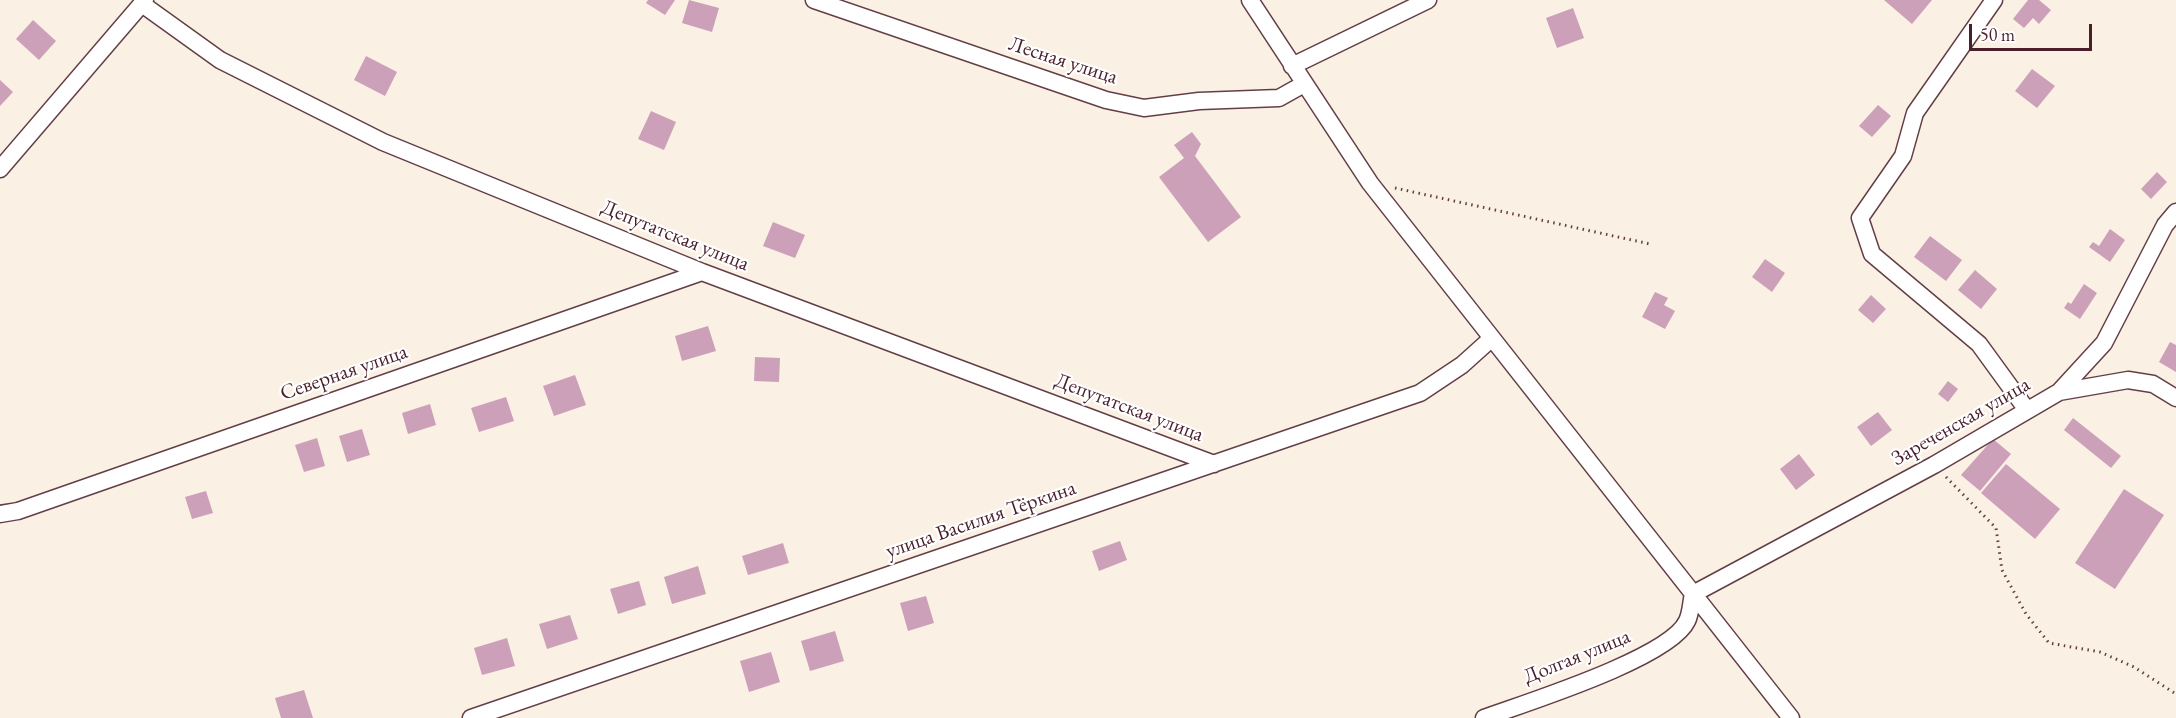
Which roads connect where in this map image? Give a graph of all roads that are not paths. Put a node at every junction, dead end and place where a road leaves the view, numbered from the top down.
1 (814, 0) edge
2 (1250, 0) edge
3 (1428, 0) edge
4 (1994, 0) edge
5 (144, 2) edge
6 (1292, 66) junction
7 (1304, 84) junction
8 (0, 169) edge
9 (2176, 212) edge
10 (702, 272) junction
11 (1492, 338) junction
12 (2059, 392) junction
13 (2176, 398) edge
14 (2026, 410) junction
15 (1214, 464) junction
16 (0, 514) edge
17 (1693, 594) junction
18 (471, 718) edge
19 (1484, 718) edge
20 (1791, 718) edge

1 - 7 street, Лесная улица
2 - 6 street
3 - 6 street
4 - 14 street
5 - 8 street
5 - 10 street, Депутатская улица
6 - 7 street
7 - 11 street
9 - 12 street, Зареченская улица
10 - 15 street, Депутатская улица
10 - 16 street, Северная улица
11 - 15 street, улица Василия Тёркина
11 - 17 street
12 - 13 street
12 - 14 street, Зареченская улица
14 - 17 street, Зареченская улица
15 - 18 street, улица Василия Тёркина
17 - 19 street, Долгая улица
17 - 20 street

